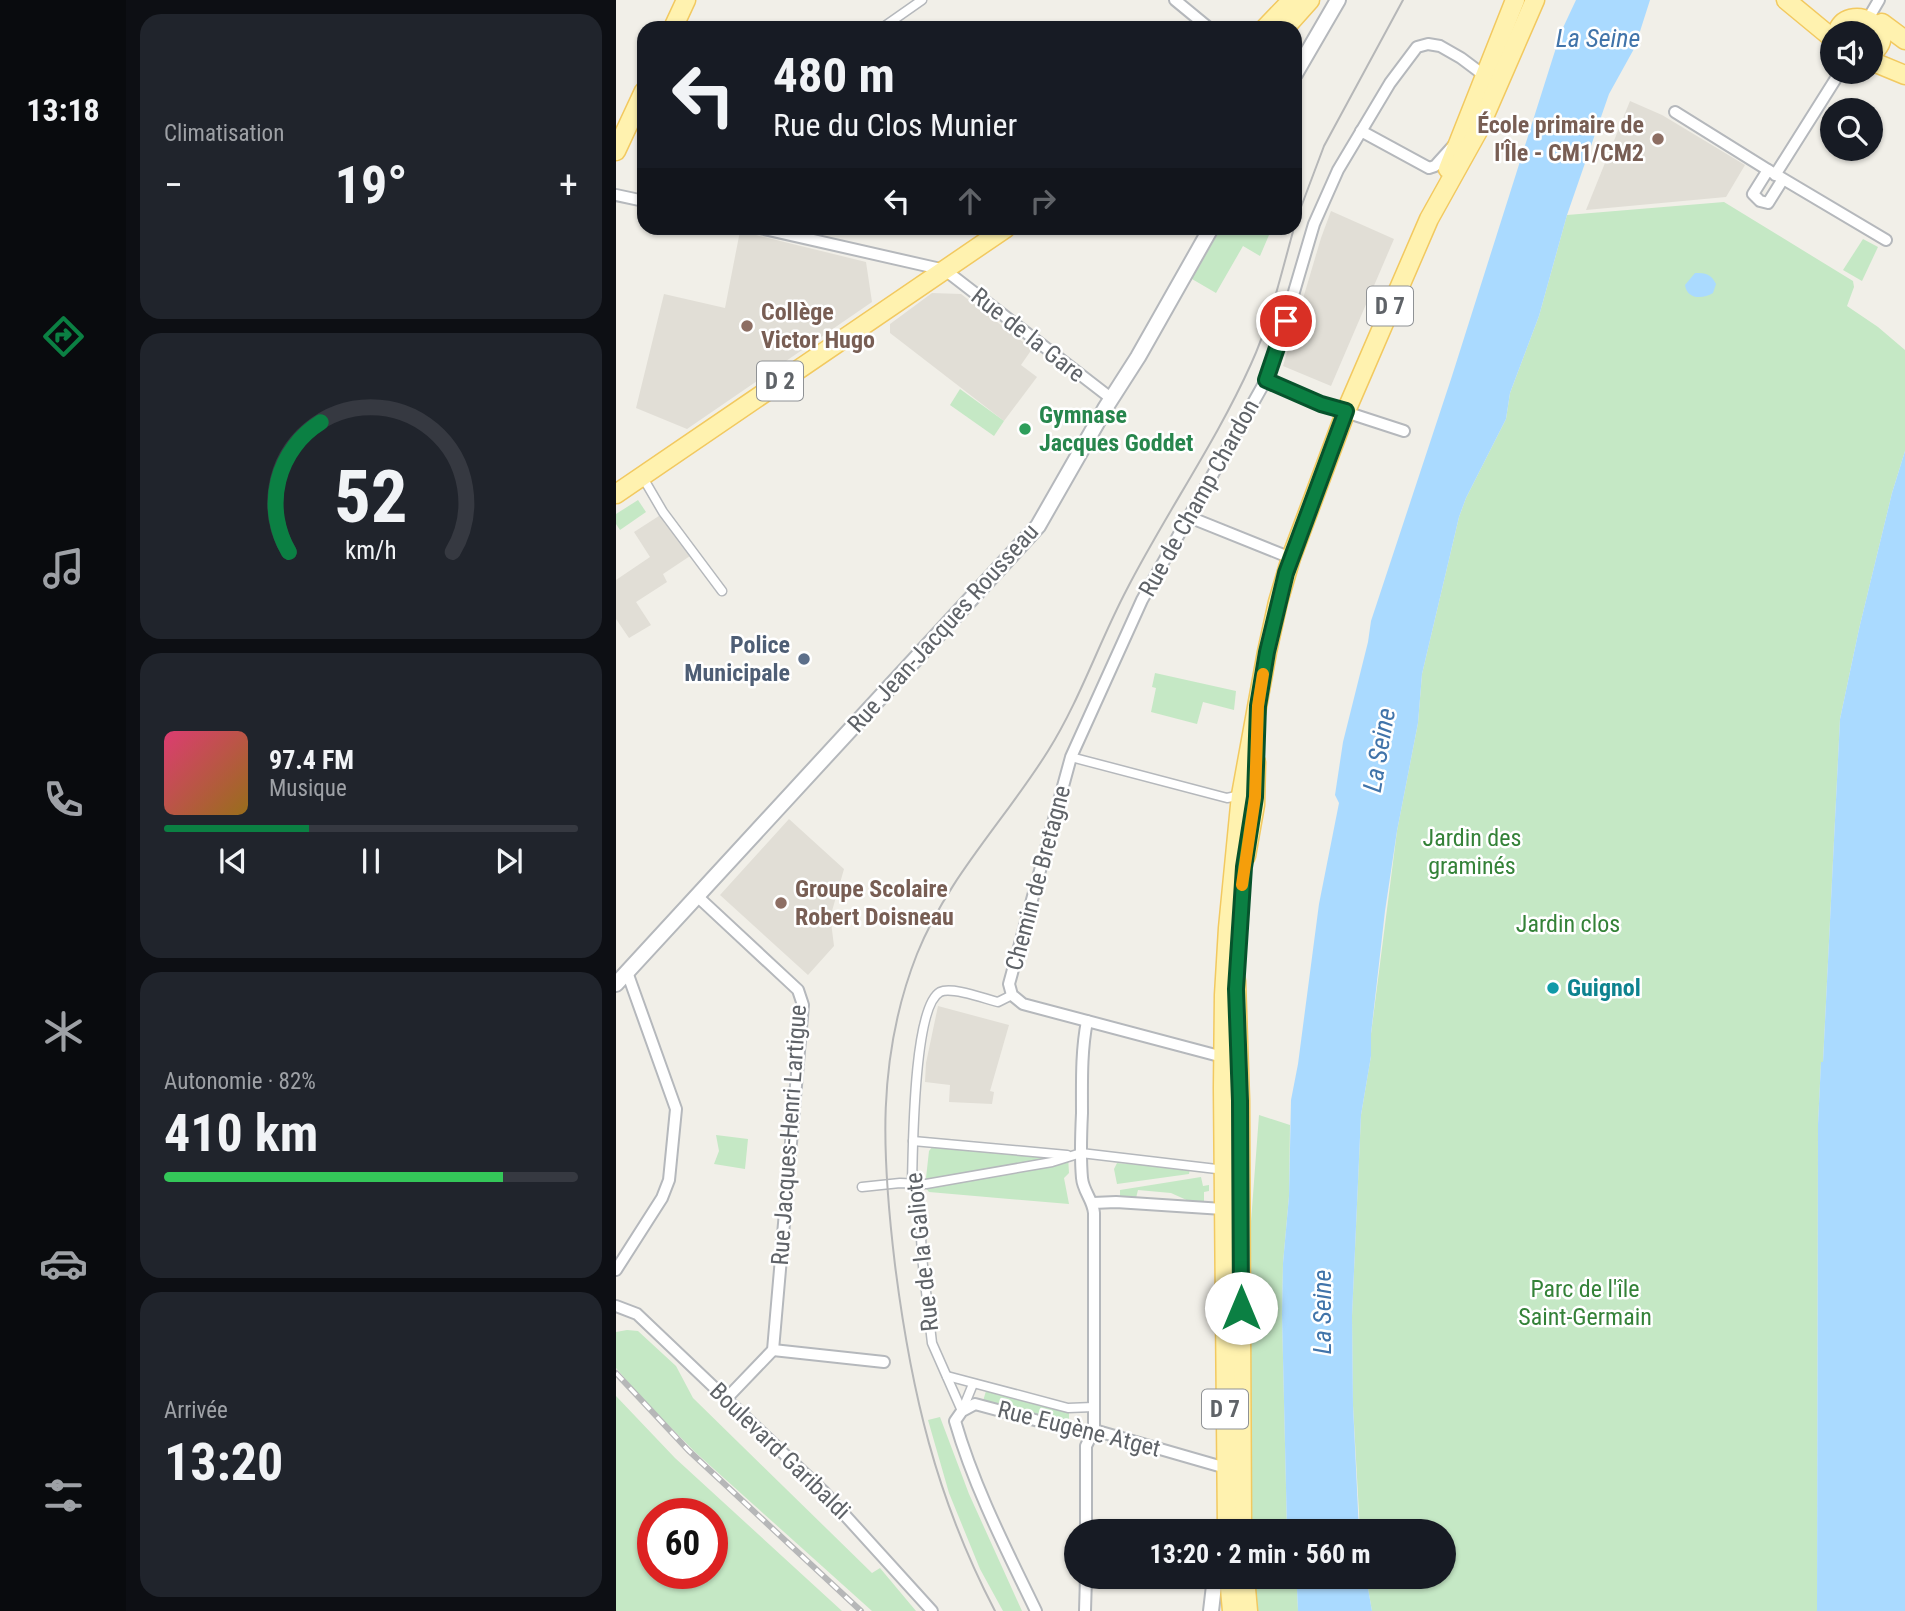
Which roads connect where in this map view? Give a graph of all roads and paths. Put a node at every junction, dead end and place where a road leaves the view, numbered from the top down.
1 (686, 0) edge
2 (922, 0) edge
3 (1175, 0) edge
4 (1292, 0) edge
5 (1310, 0) edge
6 (1338, 0) edge
7 (1515, 0) edge
8 (1535, 0) edge
9 (1786, 0) edge
10 (1867, 9) edge
11 (676, 21) edge
12 (892, 21) edge
13 (1202, 21) edge
14 (1272, 21) edge
15 (1291, 21) edge
16 (1842, 21) edge
17 (1820, 28) edge
18 (1904, 39) edge
19 (1302, 62) edge
20 (1883, 66) edge
21 (1905, 75) edge
22 (1485, 76) junction
23 (1832, 84) edge
24 (637, 106) edge
25 (1675, 112) dead end
26 (1361, 131) junction
27 (1457, 141) junction
28 (616, 151) edge
29 (1775, 175) junction
30 (616, 195) edge
31 (637, 200) edge
32 (1436, 204) junction
33 (791, 235) edge
34 (996, 235) edge
35 (1207, 235) edge
36 (1885, 240) dead end
37 (945, 270) junction
38 (1266, 380) junction
39 (1112, 399) junction
40 (1346, 411) junction
41 (1404, 431) dead end
42 (642, 476) junction
43 (616, 494) edge
44 (1189, 516) junction
45 (1291, 558) junction
46 (722, 591) dead end
47 (1258, 706) junction
48 (1071, 757) junction
49 (1241, 795) junction
50 (697, 896) junction
51 (626, 972) junction
52 (616, 984) edge
53 (1012, 995) junction
54 (1087, 1021) junction
55 (1223, 1057) junction
56 (913, 1141) junction
57 (1076, 1154) junction
58 (1225, 1170) junction
59 (912, 1183) junction
60 (862, 1187) dead end
61 (1240, 1190) junction
62 (1093, 1203) junction
63 (1223, 1209) junction
64 (1240, 1232) junction
65 (616, 1270) edge
66 (616, 1306) edge
67 (773, 1350) junction
68 (884, 1362) dead end
69 (947, 1376) junction
70 (973, 1384) junction
71 (726, 1399) junction
72 (1093, 1406) junction
73 (962, 1411) junction
74 (1094, 1430) junction
75 (1226, 1468) junction
76 (1086, 1519) edge
77 (1227, 1519) edge
78 (1242, 1519) edge
79 (1086, 1589) edge
80 (1214, 1589) edge
81 (1230, 1589) edge
82 (1246, 1589) edge
83 (932, 1611) edge
84 (1035, 1611) edge
85 (1085, 1611) edge
86 (1211, 1611) edge
87 (1232, 1611) edge
88 (1248, 1611) edge

1 - 11 main road
2 - 12 street
3 - 13 street
4 - 14 main road
5 - 15 main road
6 - 19 street
7 - 22 main road, D 7
8 - 32 main road, D 7
9 - 17 main road
10 - 16 main road
10 - 18 main road
20 - 21 main road
22 - 26 street, Rue de Champ Chardon
22 - 27 main road, D 7
23 - 29 street
24 - 28 main road
25 - 29 street
26 - 27 street
26 - 38 street, Rue de Champ Chardon
27 - 32 main road, D 7
29 - 36 street
30 - 31 street
32 - 40 main road, D 7
33 - 37 street
34 - 37 main road, D 2
35 - 39 street, Rue Jean-Jacques Rousseau
37 - 39 street, Rue de la Gare
37 - 42 main road, D 2
38 - 40 street
38 - 44 street, Rue de Champ Chardon
39 - 50 street, Rue Jean-Jacques Rousseau
40 - 41 street
40 - 45 main road, D 7
42 - 43 main road, D 2
42 - 46 street
44 - 45 street
44 - 48 street, Rue de Champ Chardon
45 - 47 main road, D 7
47 - 49 main road, D 7
47 - 61 main road, D 7
48 - 49 street, Chemin de Bretagne
48 - 53 street, Chemin de Bretagne
49 - 55 main road, D 7
50 - 51 street, Rue Jean-Jacques Rousseau
50 - 67 street, Rue Jacques-Henri Lartigue
51 - 52 street, Rue Jean-Jacques Rousseau
51 - 65 street
53 - 54 street, Chemin de Bretagne
53 - 56 street, Rue de la Galiote
54 - 55 street, Chemin de Bretagne
54 - 57 street
55 - 58 main road, D 7
56 - 57 street
56 - 59 street, Rue de la Galiote
57 - 58 street
57 - 59 street
57 - 62 street
58 - 63 main road, D 7
59 - 60 street
59 - 69 street, Rue de la Galiote
61 - 63 main road
61 - 64 main road, D 7
62 - 63 street
62 - 72 street
63 - 64 main road
63 - 75 main road, D 7
64 - 78 main road, D 7
66 - 71 street, Boulevard Garibaldi
67 - 68 street
67 - 71 street
69 - 70 street, Rue Eugène Atget
69 - 73 street, Rue de la Galiote
70 - 72 street, Rue Eugène Atget
70 - 73 street, Rue Eugène Atget
71 - 83 street, Boulevard Garibaldi
72 - 74 street
73 - 74 street, Rue Eugène Atget
73 - 84 street, Rue de la Galiote
74 - 75 street, Rue Eugène Atget
74 - 76 street
75 - 77 main road, D 7
79 - 85 street
80 - 86 street
81 - 87 main road
82 - 88 main road

